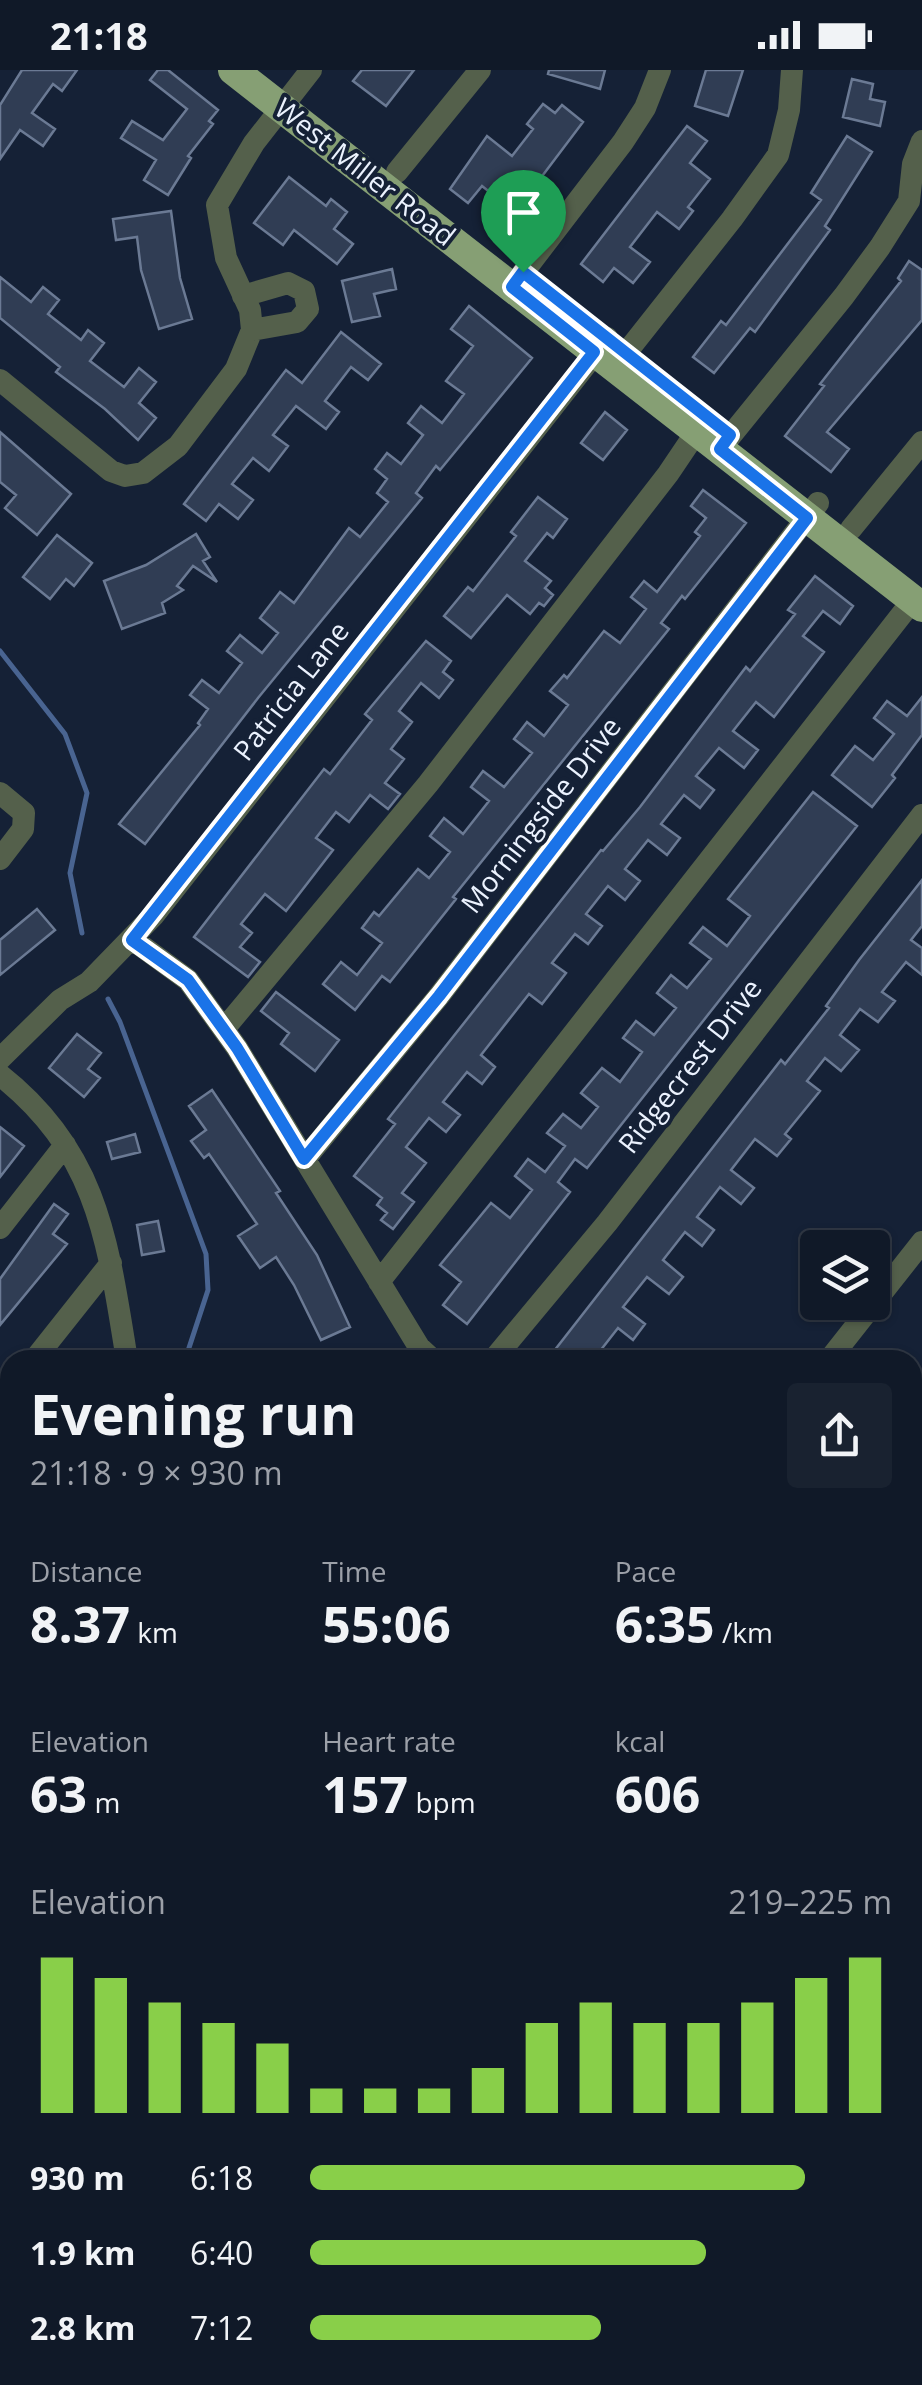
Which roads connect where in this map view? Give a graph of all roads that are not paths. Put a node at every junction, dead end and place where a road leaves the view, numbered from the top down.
1 (234, 70) edge
2 (266, 70) edge
3 (480, 70) edge
4 (660, 70) edge
5 (792, 70) edge
6 (295, 90) edge
7 (922, 141) edge
8 (397, 172) junction
9 (518, 280) junction
10 (243, 296) junction
11 (252, 330) junction
12 (609, 347) junction
13 (0, 380) edge
14 (716, 439) junction
15 (922, 442) edge
16 (813, 510) junction
17 (850, 529) junction
18 (919, 597) edge
19 (0, 793) edge
20 (922, 815) edge
21 (0, 859) edge
22 (132, 940) junction
23 (224, 1029) junction
24 (0, 1059) edge
25 (0, 1075) edge
26 (65, 1145) junction
27 (304, 1159) junction
28 (0, 1228) edge
29 (922, 1242) edge
30 (111, 1263) junction
31 (379, 1282) junction
32 (42, 1350) edge
33 (125, 1350) edge
34 (422, 1350) edge
35 (502, 1350) edge
36 (837, 1350) edge

1 - 6 main road, West Miller Road
2 - 6 main road, West Miller Road
3 - 8 street
4 - 9 street
5 - 12 street, Patricia Lane
6 - 8 main road, West Miller Road
6 - 9 main road, West Miller Road
6 - 10 street
7 - 14 street
8 - 9 main road, West Miller Road
9 - 12 main road, West Miller Road
10 - 11 street
10 - 11 street
11 - 13 street
12 - 14 main road, West Miller Road
12 - 22 street, Patricia Lane
14 - 16 main road, West Miller Road
14 - 23 street
15 - 17 street
16 - 17 main road, West Miller Road
16 - 18 main road, West Miller Road
16 - 27 street, Morningside Drive
17 - 18 main road, West Miller Road
18 - 31 street
19 - 21 street
20 - 35 street, Ridgecrest Drive
22 - 23 street
22 - 24 street, Patricia Lane
23 - 27 street
25 - 26 street
26 - 28 street
26 - 30 street
27 - 31 street
29 - 36 street
30 - 32 street
30 - 33 street
31 - 34 street

